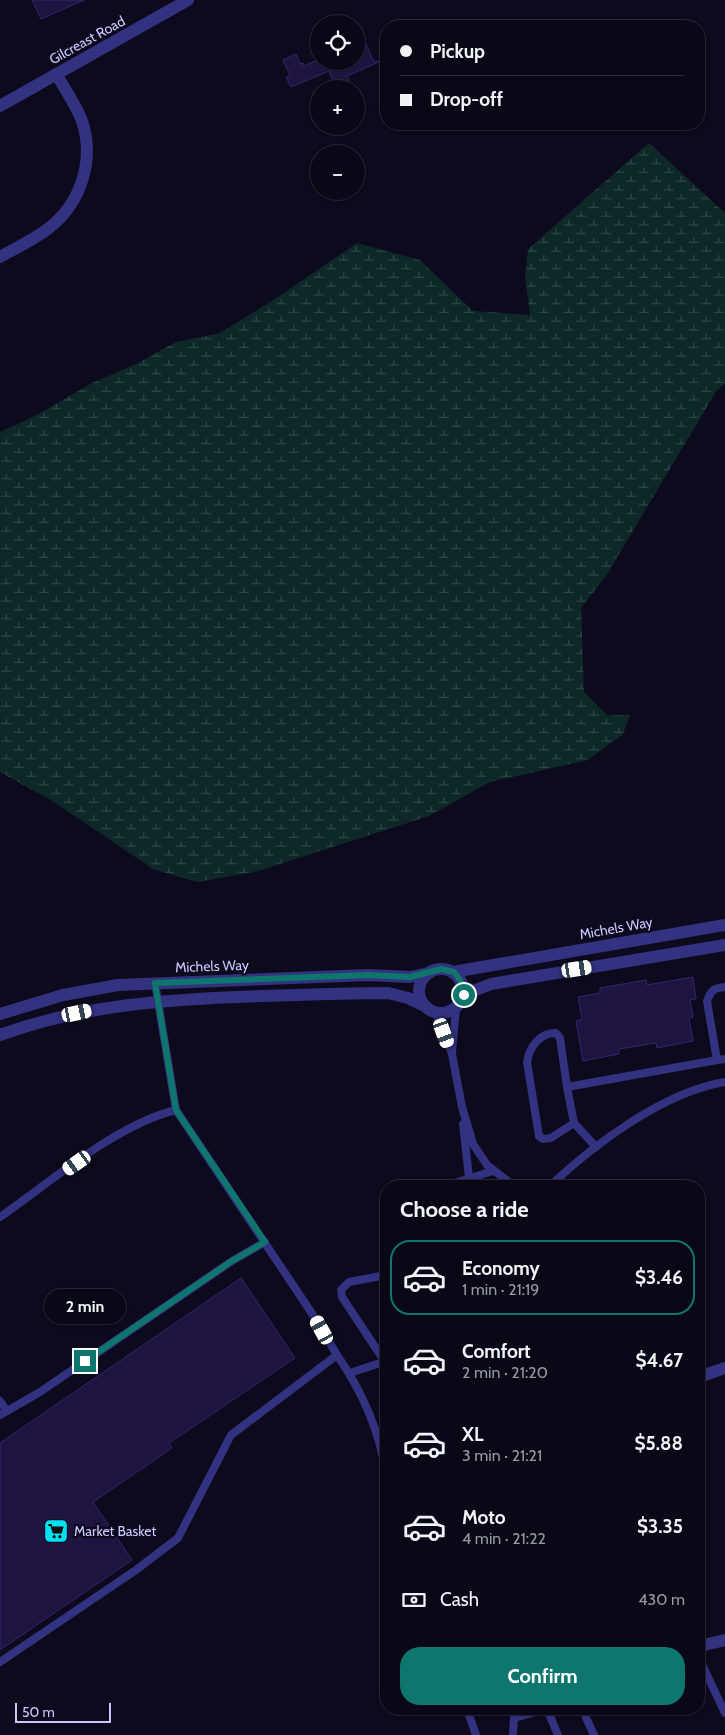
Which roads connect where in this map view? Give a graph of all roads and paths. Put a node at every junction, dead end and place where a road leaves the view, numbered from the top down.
1 (188, 0) edge
2 (56, 74) junction
3 (0, 106) edge
4 (0, 257) edge
5 (725, 925) edge
6 (725, 945) edge
7 (429, 972) junction
8 (454, 972) junction
9 (155, 983) junction
10 (725, 987) edge
11 (464, 995) junction
12 (157, 1002) junction
13 (424, 1006) junction
14 (456, 1008) junction
15 (436, 1013) junction
16 (0, 1014) edge
17 (0, 1035) edge
18 (452, 1054) junction
19 (721, 1060) edge
20 (725, 1082) edge
21 (567, 1087) junction
22 (462, 1107) junction
23 (176, 1110) junction
24 (574, 1123) junction
25 (596, 1147) junction
26 (494, 1171) junction
27 (468, 1178) junction
28 (464, 1180) edge
29 (506, 1180) edge
30 (556, 1180) edge
31 (0, 1217) edge
32 (265, 1242) junction
33 (380, 1275) edge
34 (380, 1353) edge
35 (337, 1355) junction
36 (380, 1364) edge
37 (725, 1368) edge
38 (350, 1373) junction
39 (705, 1375) edge
40 (0, 1401) edge
41 (4, 1413) edge
42 (380, 1440) edge
43 (725, 1640) edge
44 (705, 1645) edge
45 (0, 1662) edge
46 (705, 1671) edge
47 (725, 1713) edge
48 (469, 1715) edge
49 (525, 1715) edge
50 (550, 1715) edge
51 (585, 1715) edge
52 (476, 1735) edge
53 (513, 1735) edge
54 (558, 1735) edge
55 (594, 1735) edge

1 - 2 street, Gilcreast Road
2 - 3 street, Gilcreast Road
2 - 4 street
5 - 8 street, Michels Way
6 - 11 street
7 - 8 street
7 - 9 street, Michels Way
7 - 13 street
8 - 11 street
9 - 12 lane
9 - 16 street, Michels Way
10 - 19 lane
11 - 14 street
12 - 13 street
12 - 17 street
12 - 23 lane
13 - 15 street
14 - 15 street
14 - 18 lane
15 - 18 lane
18 - 22 lane
19 - 21 lane
20 - 25 lane
21 - 24 lane
21 - 24 lane
22 - 26 lane
22 - 27 lane
23 - 31 lane
23 - 32 lane
24 - 25 lane
25 - 30 lane
26 - 27 lane
26 - 29 lane
27 - 28 lane
32 - 35 lane
32 - 41 lane
33 - 34 lane
35 - 38 lane
35 - 45 lane
36 - 38 lane
37 - 39 street
38 - 42 lane
40 - 41 lane
43 - 44 street
46 - 47 lane
48 - 52 lane
49 - 53 lane
50 - 54 lane
51 - 55 lane

